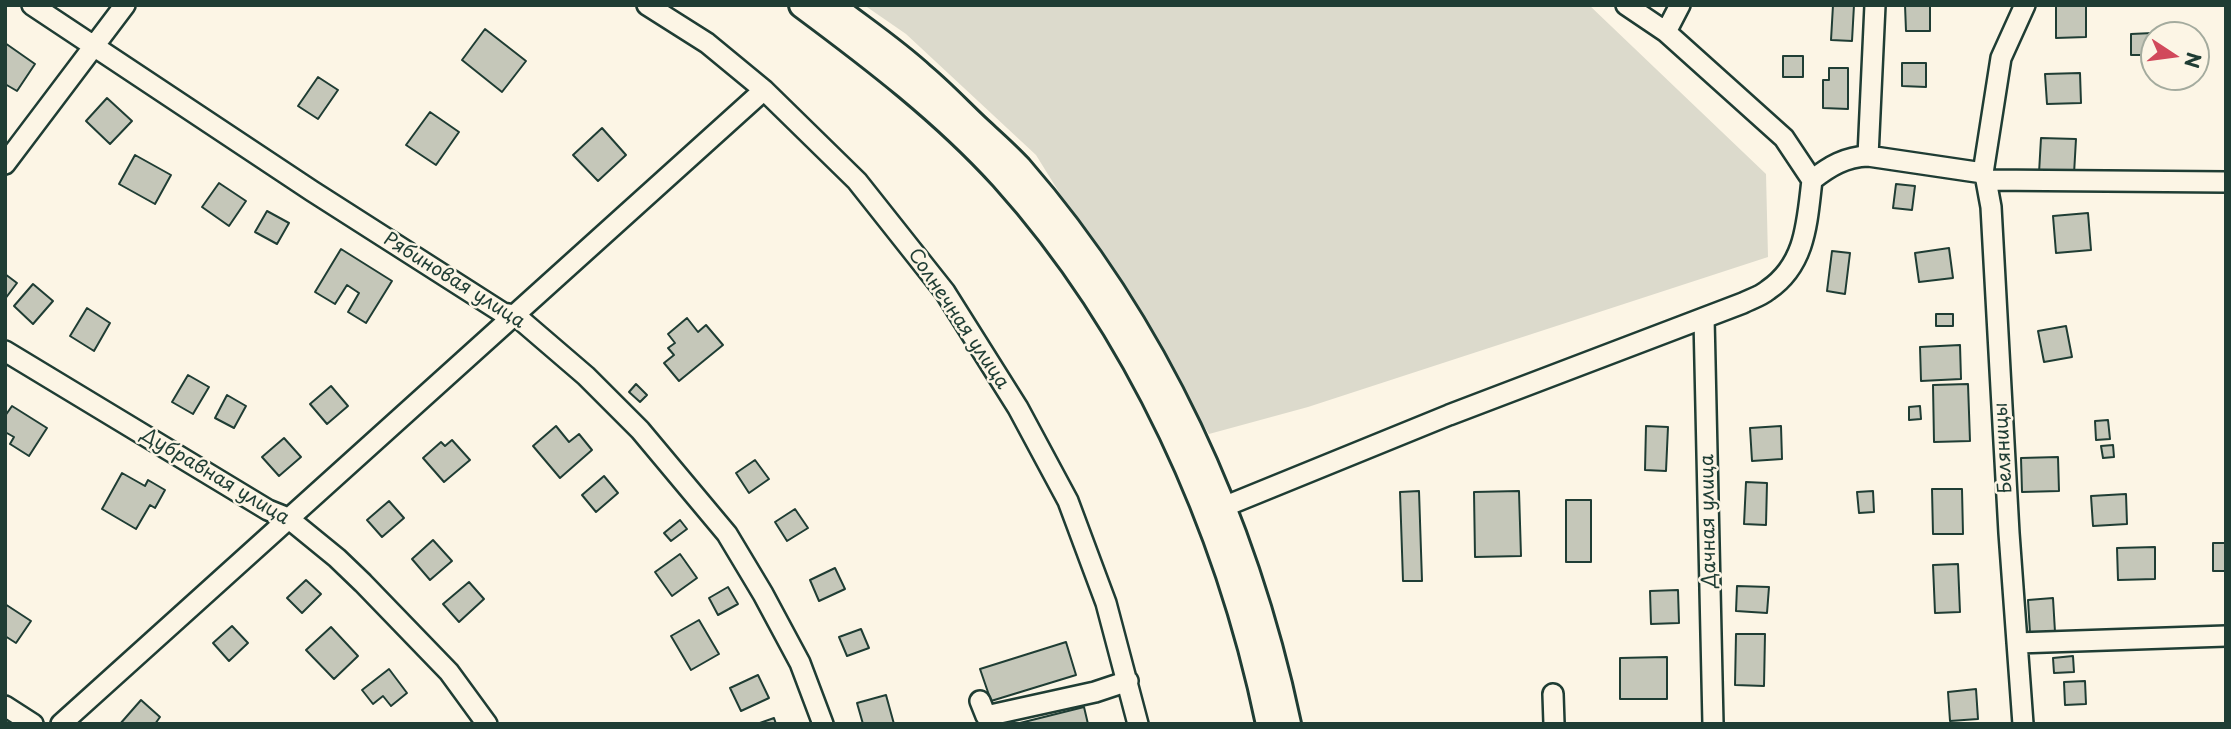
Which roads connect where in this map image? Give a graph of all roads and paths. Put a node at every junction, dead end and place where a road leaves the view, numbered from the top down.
1 (32, 5) edge
2 (125, 5) edge
3 (647, 5) edge
4 (802, 5) edge
5 (831, 5) edge
6 (1626, 5) edge
7 (1680, 5) edge
8 (1875, 5) edge
9 (2025, 5) edge
10 (1666, 32) junction
11 (93, 46) junction
12 (764, 90) junction
13 (1868, 156) junction
14 (5, 164) edge
15 (1984, 176) junction
16 (1812, 180) junction
17 (2226, 182) edge
18 (515, 315) junction
19 (1704, 318) junction
20 (5, 351) edge
21 (1215, 510) junction
22 (288, 519) junction
23 (2226, 636) edge
24 (2017, 643) junction
25 (1128, 681) junction
26 (1553, 694) dead end
27 (980, 701) dead end
28 (5, 706) edge
29 (33, 724) edge
30 (61, 724) edge
31 (486, 724) edge
32 (823, 724) edge
33 (1138, 724) edge
34 (1269, 724) edge
35 (1288, 724) edge
36 (1554, 724) edge
37 (1713, 724) edge
38 (2023, 724) edge

1 - 11 street, Рябиновая улица
2 - 11 street
3 - 12 street, Солнечная улица
4 - 21 main road
5 - 21 main road
6 - 10 street
7 - 10 street
8 - 13 street
9 - 15 street, Беляницы
10 - 16 street
11 - 14 street
11 - 18 street, Рябиновая улица
12 - 18 street
12 - 25 street, Солнечная улица
13 - 15 street
13 - 16 street
15 - 17 street
15 - 24 street, Беляницы
16 - 19 street
18 - 22 street
18 - 32 street, Рябиновая улица
19 - 21 street
19 - 37 street, Дачная улица
20 - 22 street, Дубравная улица
21 - 34 main road
21 - 35 main road
22 - 30 street
22 - 31 street, Дубравная улица
23 - 24 street
24 - 38 street, Беляницы
25 - 27 street
25 - 33 street, Солнечная улица
26 - 36 street
28 - 29 street

